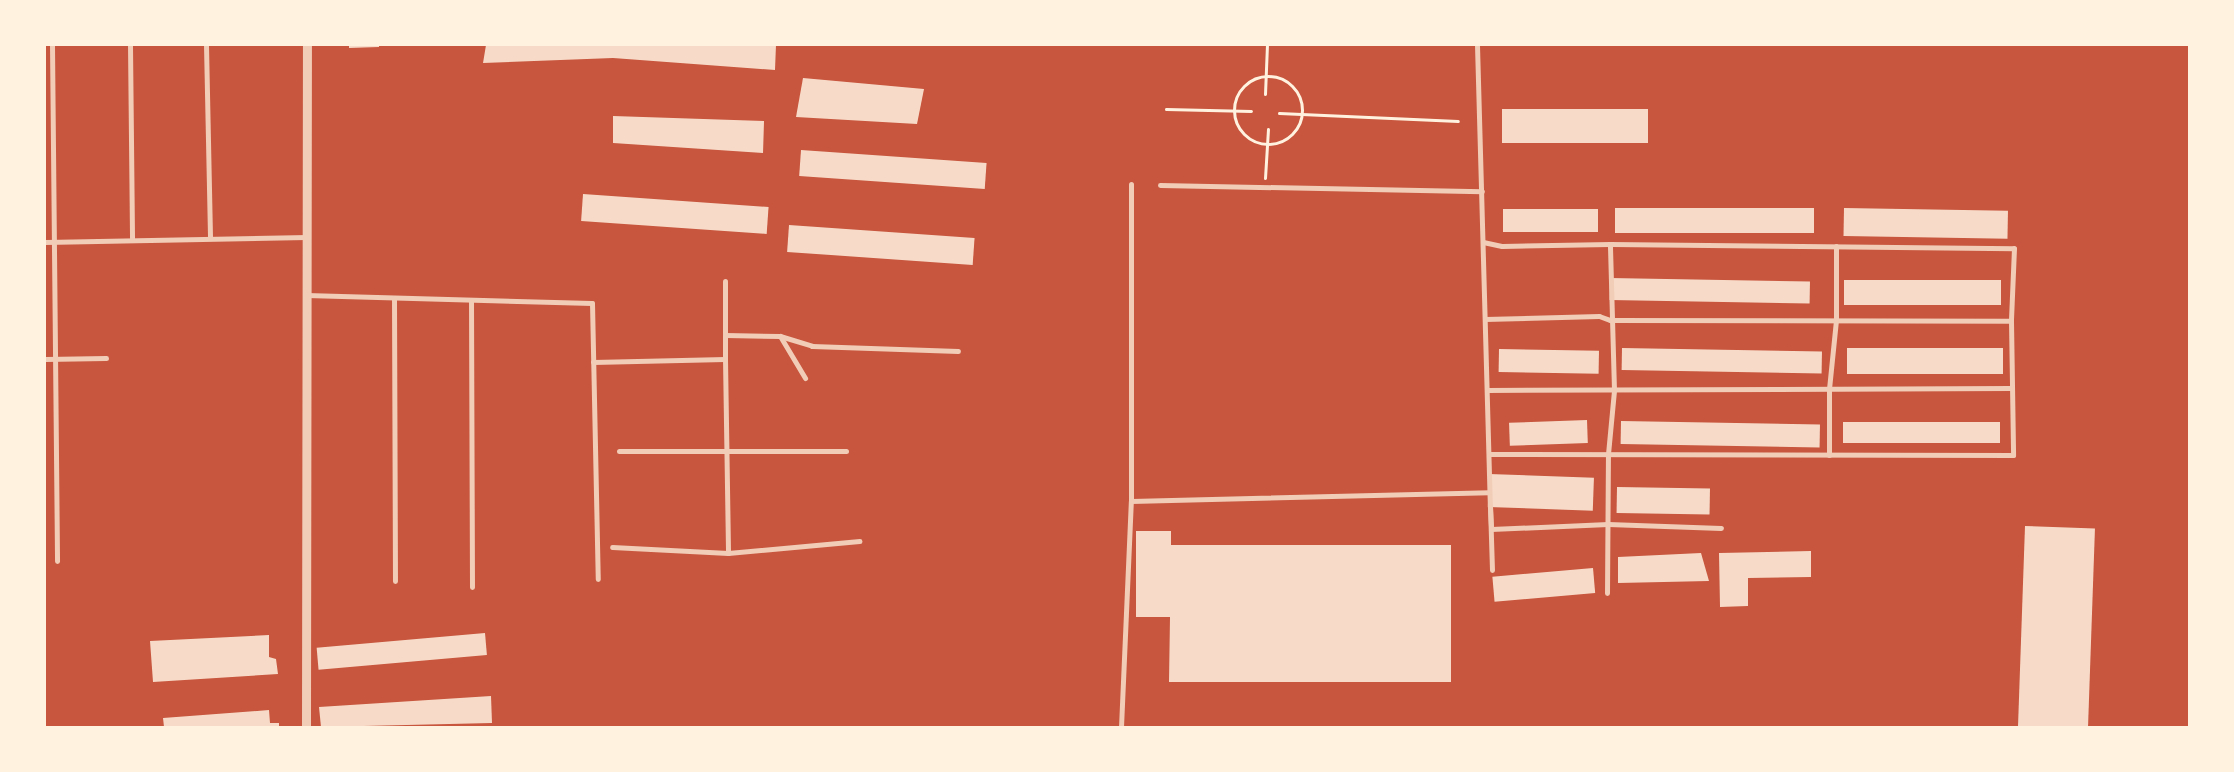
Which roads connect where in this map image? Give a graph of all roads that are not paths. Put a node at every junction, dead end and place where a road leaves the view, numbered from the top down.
1 (52, 45) edge
2 (130, 45) edge
3 (206, 45) edge
4 (307, 45) edge
5 (1477, 45) edge
6 (1131, 184) dead end
7 (1160, 185) dead end
8 (1482, 191) junction
9 (210, 237) junction
10 (307, 237) junction
11 (132, 239) junction
12 (45, 242) edge
13 (56, 242) junction
14 (1483, 242) junction
15 (1610, 244) junction
16 (1836, 246) junction
17 (726, 281) dead end
18 (306, 295) junction
19 (394, 298) junction
20 (471, 300) junction
21 (1485, 319) junction
22 (1610, 320) junction
23 (1836, 320) junction
24 (2011, 320) junction
25 (725, 335) junction
26 (780, 336) junction
27 (958, 350) dead end
28 (106, 358) dead end
29 (45, 359) edge
30 (56, 359) junction
31 (725, 359) junction
32 (593, 362) junction
33 (805, 378) dead end
34 (2011, 388) junction
35 (1829, 389) junction
36 (1487, 390) junction
37 (1614, 390) junction
38 (726, 449) junction
39 (619, 451) dead end
40 (846, 451) dead end
41 (1488, 454) junction
42 (1608, 454) junction
43 (1829, 455) junction
44 (1490, 492) junction
45 (1131, 500) junction
46 (1490, 508) junction
47 (1608, 524) junction
48 (1722, 528) dead end
49 (859, 541) dead end
50 (612, 547) dead end
51 (728, 553) junction
52 (56, 561) dead end
53 (1492, 570) dead end
54 (598, 578) dead end
55 (396, 581) dead end
56 (472, 587) dead end
57 (1607, 593) dead end
58 (306, 727) edge
59 (1121, 727) edge

1 - 13 street
2 - 11 street
3 - 9 street
4 - 10 street
5 - 8 street
6 - 45 street
7 - 8 street
8 - 14 street
9 - 10 street
9 - 11 street
10 - 18 street
11 - 13 street
12 - 13 street
13 - 30 street
14 - 15 street
14 - 21 street
15 - 16 street
15 - 22 street
16 - 23 street
16 - 24 street
17 - 25 street
18 - 19 street
18 - 58 street
19 - 20 street
19 - 55 street
20 - 32 street
20 - 56 street
21 - 22 street
21 - 36 street
22 - 23 street
22 - 37 street
23 - 24 street
23 - 35 street
24 - 34 street
25 - 26 street
25 - 31 street
26 - 27 street
26 - 33 street
28 - 30 street
29 - 30 street
30 - 52 street
31 - 32 street
31 - 38 street
32 - 54 street
34 - 35 street
34 - 43 street
35 - 37 street
35 - 43 street
36 - 37 street
36 - 41 street
37 - 42 street
38 - 39 street
38 - 40 street
38 - 51 street
41 - 42 street
41 - 44 street
42 - 43 street
42 - 47 street
44 - 45 street
44 - 46 street
45 - 59 street
46 - 47 street
46 - 53 street
47 - 48 street
47 - 57 street
49 - 51 street
50 - 51 street

